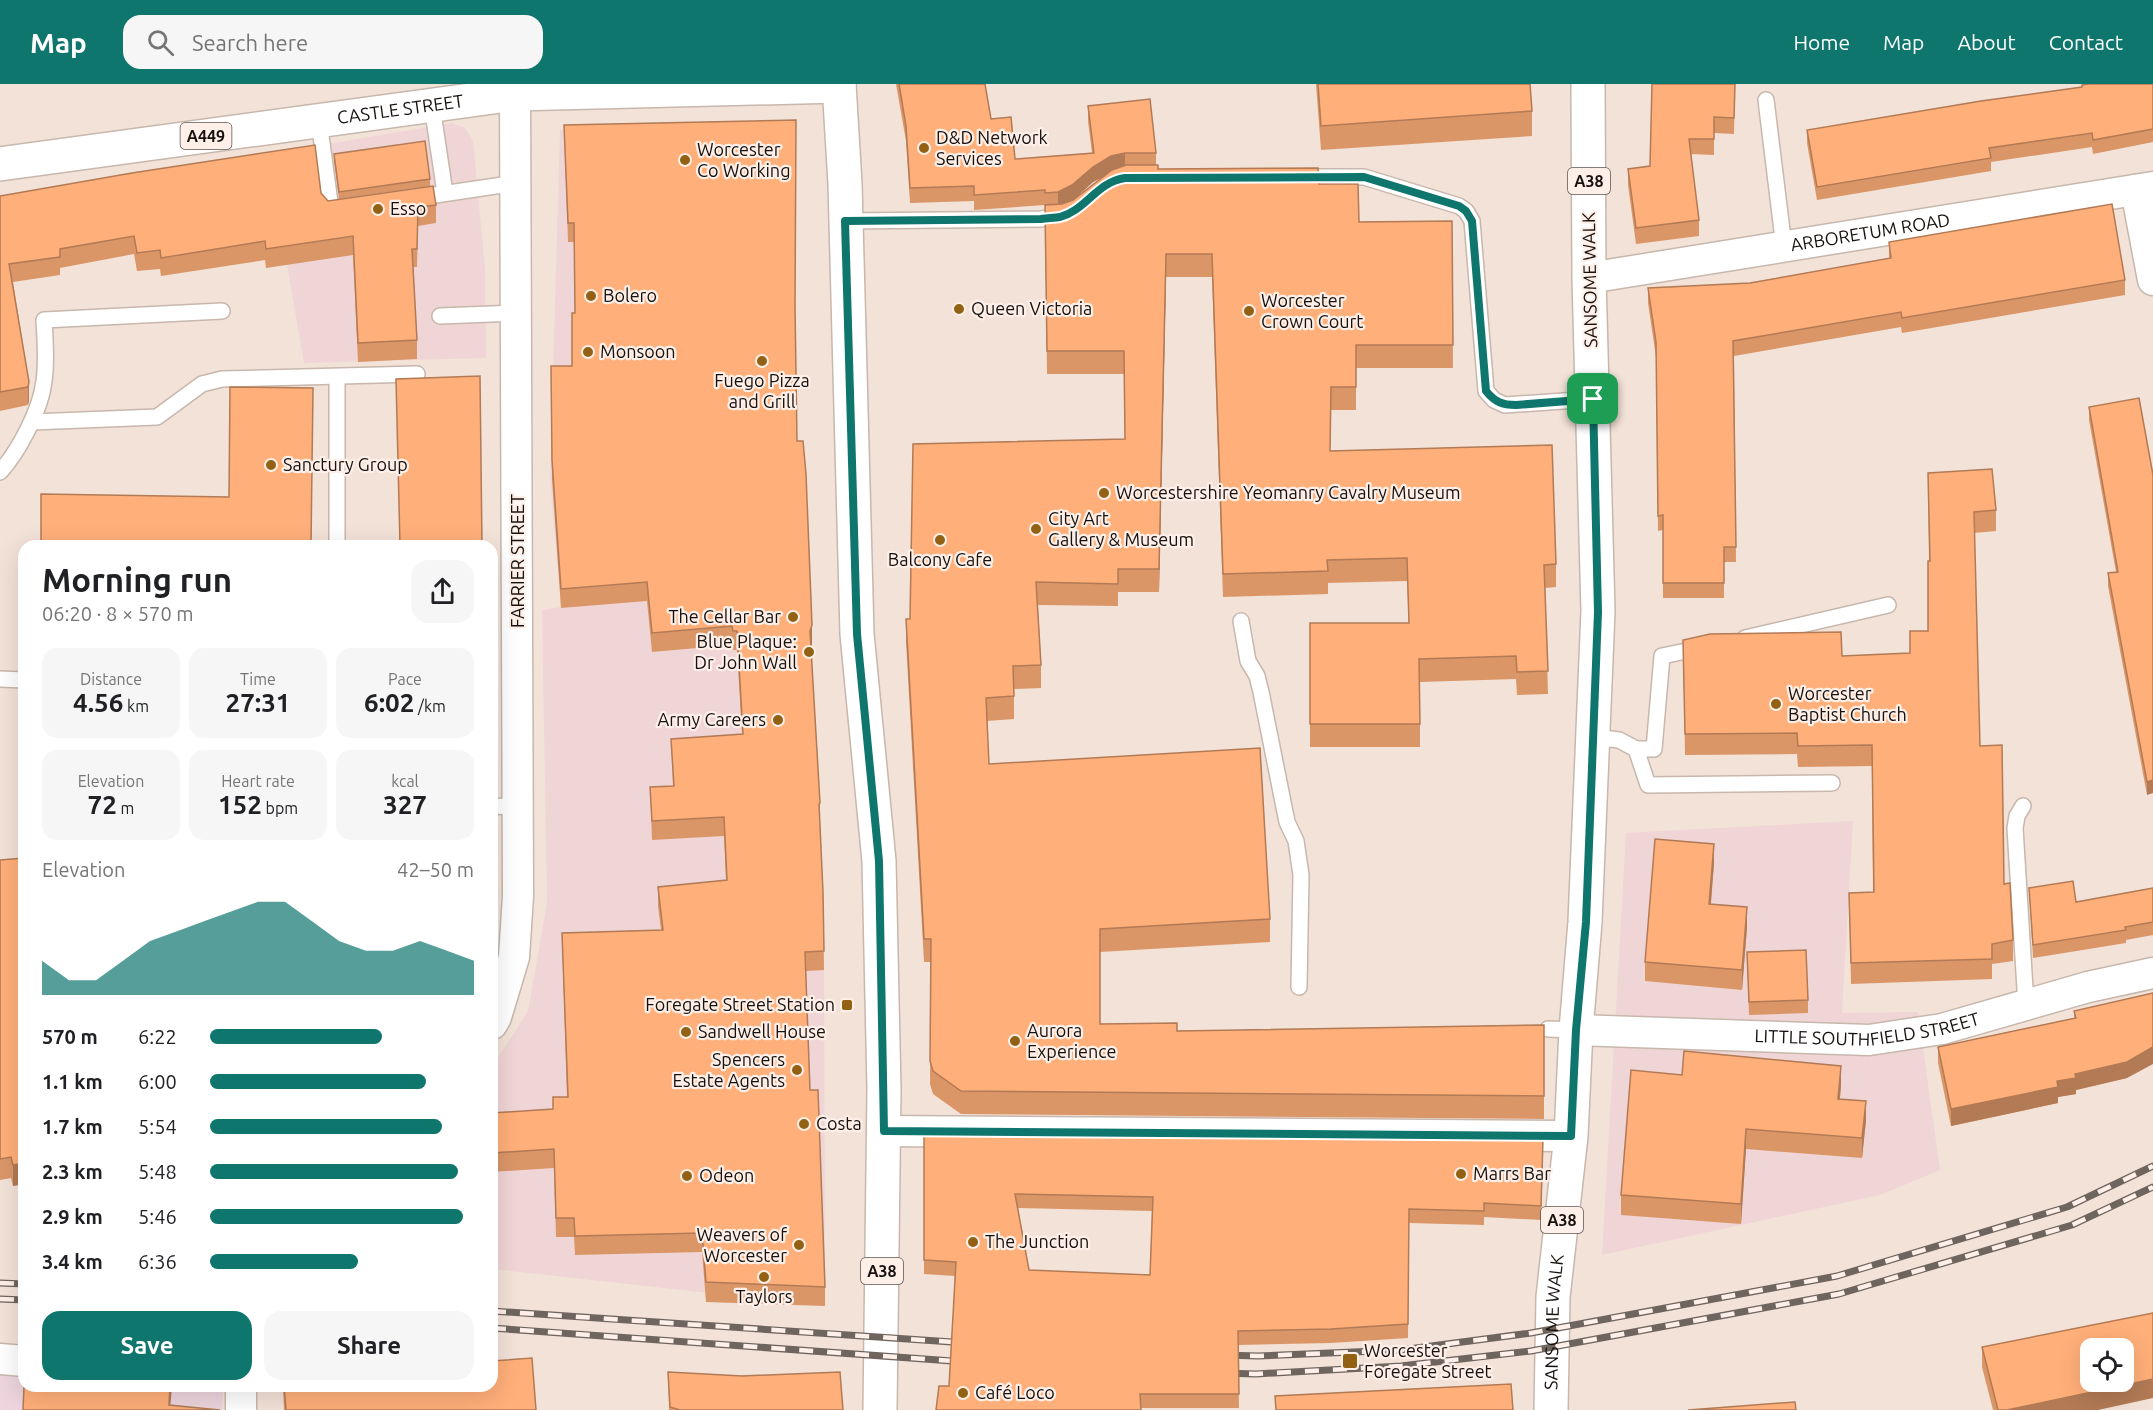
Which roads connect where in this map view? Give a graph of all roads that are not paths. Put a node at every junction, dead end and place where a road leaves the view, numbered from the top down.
1 (1588, 84) edge
2 (839, 85) edge
3 (515, 94) junction
4 (1766, 99) dead end
5 (432, 106) junction
6 (319, 120) junction
7 (0, 164) edge
8 (1280, 177) edge
9 (516, 183) junction
10 (2145, 189) edge
11 (445, 194) junction
12 (399, 200) edge
13 (354, 207) edge
14 (1076, 208) edge
15 (845, 221) junction
16 (1784, 247) junction
17 (1589, 278) junction
18 (2153, 279) edge
19 (222, 311) dead end
20 (516, 313) junction
21 (440, 316) dead end
22 (417, 374) dead end
23 (337, 377) junction
24 (1593, 399) junction
25 (32, 422) junction
26 (0, 472) edge
27 (337, 540) edge
28 (1888, 605) dead end
29 (1241, 621) dead end
30 (0, 679) edge
31 (18, 680) edge
32 (1593, 737) junction
33 (1636, 749) junction
34 (1832, 783) dead end
35 (505, 806) edge
36 (2023, 806) dead end
37 (2153, 973) edge
38 (1299, 987) dead end
39 (2026, 1005) junction
40 (498, 1010) edge
41 (1562, 1029) junction
42 (884, 1131) junction
43 (1571, 1136) junction
44 (0, 1359) edge
45 (18, 1360) edge
46 (241, 1392) edge
47 (240, 1410) edge
48 (880, 1410) edge
49 (1551, 1410) edge

1 - 17 main road, SANSOME WALK / A38
2 - 3 main road, CASTLE STREET / A449
2 - 15 main road, A38
3 - 5 main road, CASTLE STREET / A449
3 - 9 street, FARRIER STREET
4 - 16 lane
5 - 6 main road, CASTLE STREET / A449
5 - 11 lane
6 - 7 main road, CASTLE STREET / A449
6 - 13 lane
8 - 24 lane
9 - 11 lane
9 - 20 street, FARRIER STREET
10 - 16 street, ARBORETUM ROAD
10 - 18 street
11 - 12 lane
14 - 15 lane
15 - 42 main road, A38
16 - 17 street, ARBORETUM ROAD
17 - 24 main road, SANSOME WALK / A38
19 - 25 lane
20 - 21 lane
20 - 35 street, FARRIER STREET
22 - 23 lane
23 - 25 lane
23 - 27 lane
24 - 32 main road, SANSOME WALK / A38
25 - 26 lane
28 - 33 lane
29 - 38 lane
30 - 31 lane
32 - 33 lane
32 - 41 main road, SANSOME WALK / A38
33 - 34 lane
35 - 40 street, FARRIER STREET
36 - 39 lane
37 - 39 street, LITTLE SOUTHFIELD STREET
39 - 41 street, LITTLE SOUTHFIELD STREET
41 - 43 main road, SANSOME WALK / A38
42 - 43 street
42 - 48 main road, A38
43 - 49 main road, SANSOME WALK / A38
44 - 45 street
46 - 47 street

